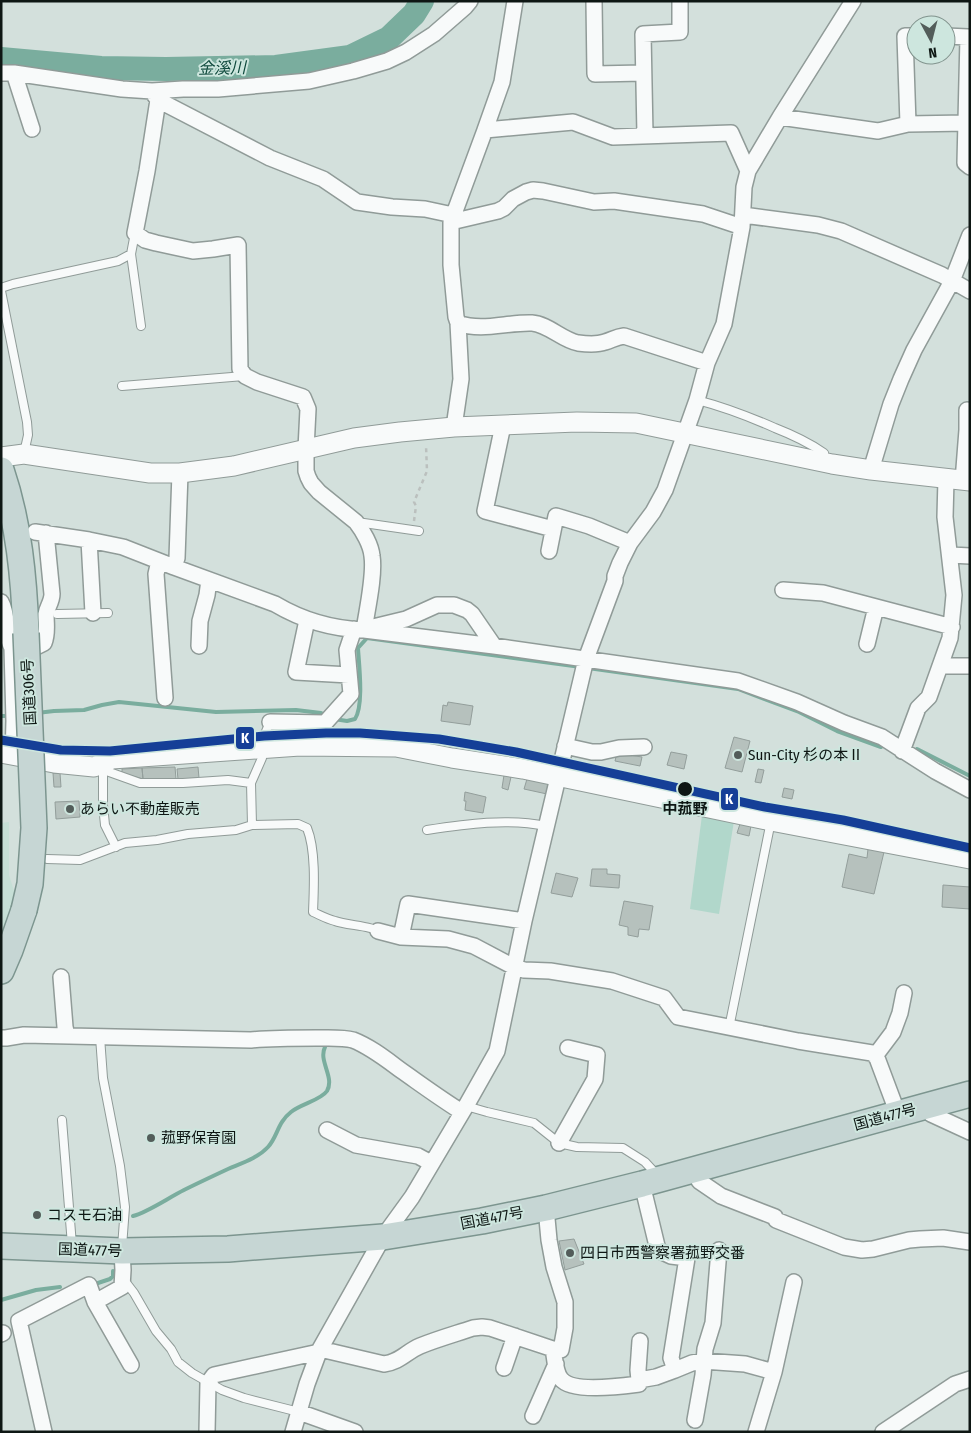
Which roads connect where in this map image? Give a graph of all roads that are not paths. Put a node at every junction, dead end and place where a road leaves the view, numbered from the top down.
1 (470, 1) edge
2 (515, 1) edge
3 (594, 1) edge
4 (680, 1) edge
5 (853, 1) edge
6 (906, 36) edge
7 (956, 36) edge
8 (8, 73) edge
9 (644, 73) junction
10 (155, 96) junction
11 (780, 117) junction
12 (966, 123) junction
13 (908, 124) junction
14 (32, 129) dead end
15 (485, 130) junction
16 (645, 135) junction
17 (970, 167) edge
18 (748, 172) junction
19 (452, 219) junction
20 (742, 221) junction
21 (135, 233) junction
22 (970, 235) edge
23 (131, 254) junction
24 (952, 282) junction
25 (1, 290) edge
26 (970, 291) edge
27 (458, 323) junction
28 (141, 326) dead end
29 (707, 363) junction
30 (245, 376) junction
31 (122, 386) dead end
32 (697, 400) junction
33 (967, 410) dead end
34 (503, 425) junction
35 (454, 428) junction
36 (685, 433) junction
37 (306, 449) junction
38 (824, 453) dead end
39 (24, 454) junction
40 (1, 457) edge
41 (1, 470) edge
42 (871, 470) junction
43 (180, 473) junction
44 (960, 480) edge
45 (356, 522) junction
46 (553, 529) junction
47 (416, 531) road end
48 (89, 540) junction
49 (630, 543) junction
50 (549, 551) dead end
51 (951, 555) junction
52 (970, 556) edge
53 (159, 561) junction
54 (174, 567) junction
55 (209, 580) junction
56 (783, 590) dead end
57 (1, 602) edge
58 (876, 607) junction
59 (100, 613) joint
60 (56, 614) dead end
61 (307, 620) junction
62 (952, 627) junction
63 (359, 630) junction
64 (19, 640) junction
65 (867, 644) dead end
66 (199, 646) dead end
67 (494, 646) junction
68 (586, 659) junction
69 (940, 666) junction
70 (970, 666) edge
71 (349, 675) junction
72 (165, 698) dead end
73 (270, 722) joint
74 (565, 746) junction
75 (644, 747) dead end
76 (261, 749) junction
77 (902, 751) junction
78 (7, 754) edge
79 (99, 768) junction
80 (558, 777) junction
81 (251, 784) junction
82 (970, 790) edge
83 (771, 821) junction
84 (252, 825) junction
85 (546, 826) junction
86 (427, 830) dead end
87 (116, 847) junction
88 (47, 859) dead end
89 (970, 859) edge
90 (524, 921) junction
91 (378, 931) joint
92 (401, 937) junction
93 (514, 967) junction
94 (1, 971) edge
95 (61, 976) dead end
96 (904, 993) dead end
97 (729, 1028) junction
98 (67, 1036) junction
99 (100, 1037) junction
100 (1, 1038) edge
101 (568, 1048) dead end
102 (874, 1056) junction
103 (970, 1094) edge
104 (926, 1106) junction
105 (464, 1109) junction
106 (898, 1114) junction
107 (62, 1120) dead end
108 (327, 1130) dead end
109 (970, 1132) edge
110 (559, 1142) junction
111 (431, 1164) junction
112 (695, 1169) junction
113 (651, 1182) junction
114 (546, 1208) junction
115 (383, 1237) junction
116 (970, 1242) edge
117 (1, 1246) edge
118 (72, 1249) junction
119 (719, 1250) dead end
120 (122, 1251) junction
121 (123, 1279) junction
122 (794, 1282) dead end
123 (95, 1302) junction
124 (20, 1324) junction
125 (2, 1334) edge
126 (515, 1336) junction
127 (640, 1342) dead end
128 (320, 1350) junction
129 (555, 1356) junction
130 (703, 1361) junction
131 (130, 1365) dead end
132 (504, 1368) dead end
133 (675, 1370) junction
134 (774, 1372) junction
135 (970, 1379) edge
136 (639, 1380) junction
137 (208, 1383) junction
138 (299, 1412) junction
139 (533, 1416) dead end
140 (695, 1420) dead end
141 (44, 1432) edge
142 (207, 1432) edge
143 (293, 1432) edge
144 (355, 1432) edge
145 (756, 1432) edge
146 (883, 1432) edge

1 - 10 street
2 - 15 street
3 - 9 street
4 - 9 street
5 - 11 street
6 - 13 street
7 - 12 street
8 - 10 street
8 - 14 street
9 - 16 street
10 - 19 street
10 - 21 street
11 - 13 street
11 - 18 street
12 - 13 street
12 - 17 street
15 - 16 street
15 - 19 street
16 - 18 street
18 - 20 street
19 - 20 street
19 - 27 street
20 - 24 street
20 - 29 street
21 - 23 lane
21 - 30 street
22 - 24 street
23 - 25 lane
23 - 28 lane
24 - 26 street
24 - 42 street
25 - 39 lane
27 - 29 street
27 - 35 street
29 - 32 street
30 - 31 lane
30 - 37 street
32 - 36 street
32 - 38 lane
33 - 44 street
34 - 35 street
34 - 36 street
34 - 46 street
35 - 37 street
36 - 42 street
36 - 49 street
37 - 43 street
37 - 45 street
39 - 40 street
39 - 43 street
41 - 64 highway, 国道306号
42 - 44 street
43 - 54 street
44 - 51 street
45 - 47 lane
45 - 63 street
46 - 49 street
46 - 50 street
48 - 53 street
48 - 59 street
48 - 64 street
49 - 68 street
51 - 52 street
51 - 62 street
53 - 54 street
53 - 72 street
54 - 55 street
55 - 61 street
55 - 66 street
56 - 58 street
57 - 64 street
58 - 62 street
58 - 65 street
59 - 60 lane
61 - 63 street
61 - 71 street
62 - 69 street
63 - 67 street
63 - 67 street
63 - 71 street
64 - 78 street
64 - 94 highway, 国道306号, bridge
67 - 68 street
68 - 74 street
68 - 77 street
69 - 70 street
69 - 77 street
71 - 73 street
73 - 76 lane
74 - 75 street
74 - 80 street
76 - 79 street
76 - 80 street
76 - 81 lane
77 - 82 street
78 - 79 street
79 - 81 lane
79 - 87 lane
80 - 83 street
80 - 85 street
81 - 84 lane
83 - 89 street
83 - 97 lane
84 - 87 lane
84 - 91 lane
85 - 86 lane
85 - 90 street
87 - 88 lane
90 - 92 street
90 - 93 street
91 - 92 street
92 - 93 street
93 - 97 street
93 - 105 street
95 - 98 street
96 - 102 street
97 - 102 street
98 - 99 street
98 - 100 street
99 - 105 street
99 - 120 lane
101 - 110 street
102 - 106 street
103 - 104 highway, 国道477号
104 - 106 highway, 国道477号
104 - 109 street
105 - 110 lane
105 - 111 street
106 - 112 highway, 国道477号
107 - 118 lane
108 - 111 street
110 - 113 lane
111 - 115 street
112 - 113 highway, 国道477号
112 - 116 street
113 - 114 highway, 国道477号
113 - 133 street
114 - 115 highway, 国道477号
114 - 129 street
115 - 120 highway, 国道477号
115 - 128 street
117 - 118 highway, 国道477号
118 - 120 highway, 国道477号
119 - 130 street
120 - 121 street
121 - 123 street
121 - 137 lane
122 - 134 street
123 - 124 street
123 - 131 street
124 - 125 lane
124 - 141 street
126 - 128 street
126 - 129 street
126 - 132 street
127 - 136 street
128 - 137 street
128 - 138 street
129 - 136 street
129 - 139 street
130 - 133 street
130 - 134 street
130 - 140 street
133 - 136 street
134 - 145 street
135 - 146 street
137 - 138 lane
137 - 142 street
138 - 143 street
138 - 144 street

